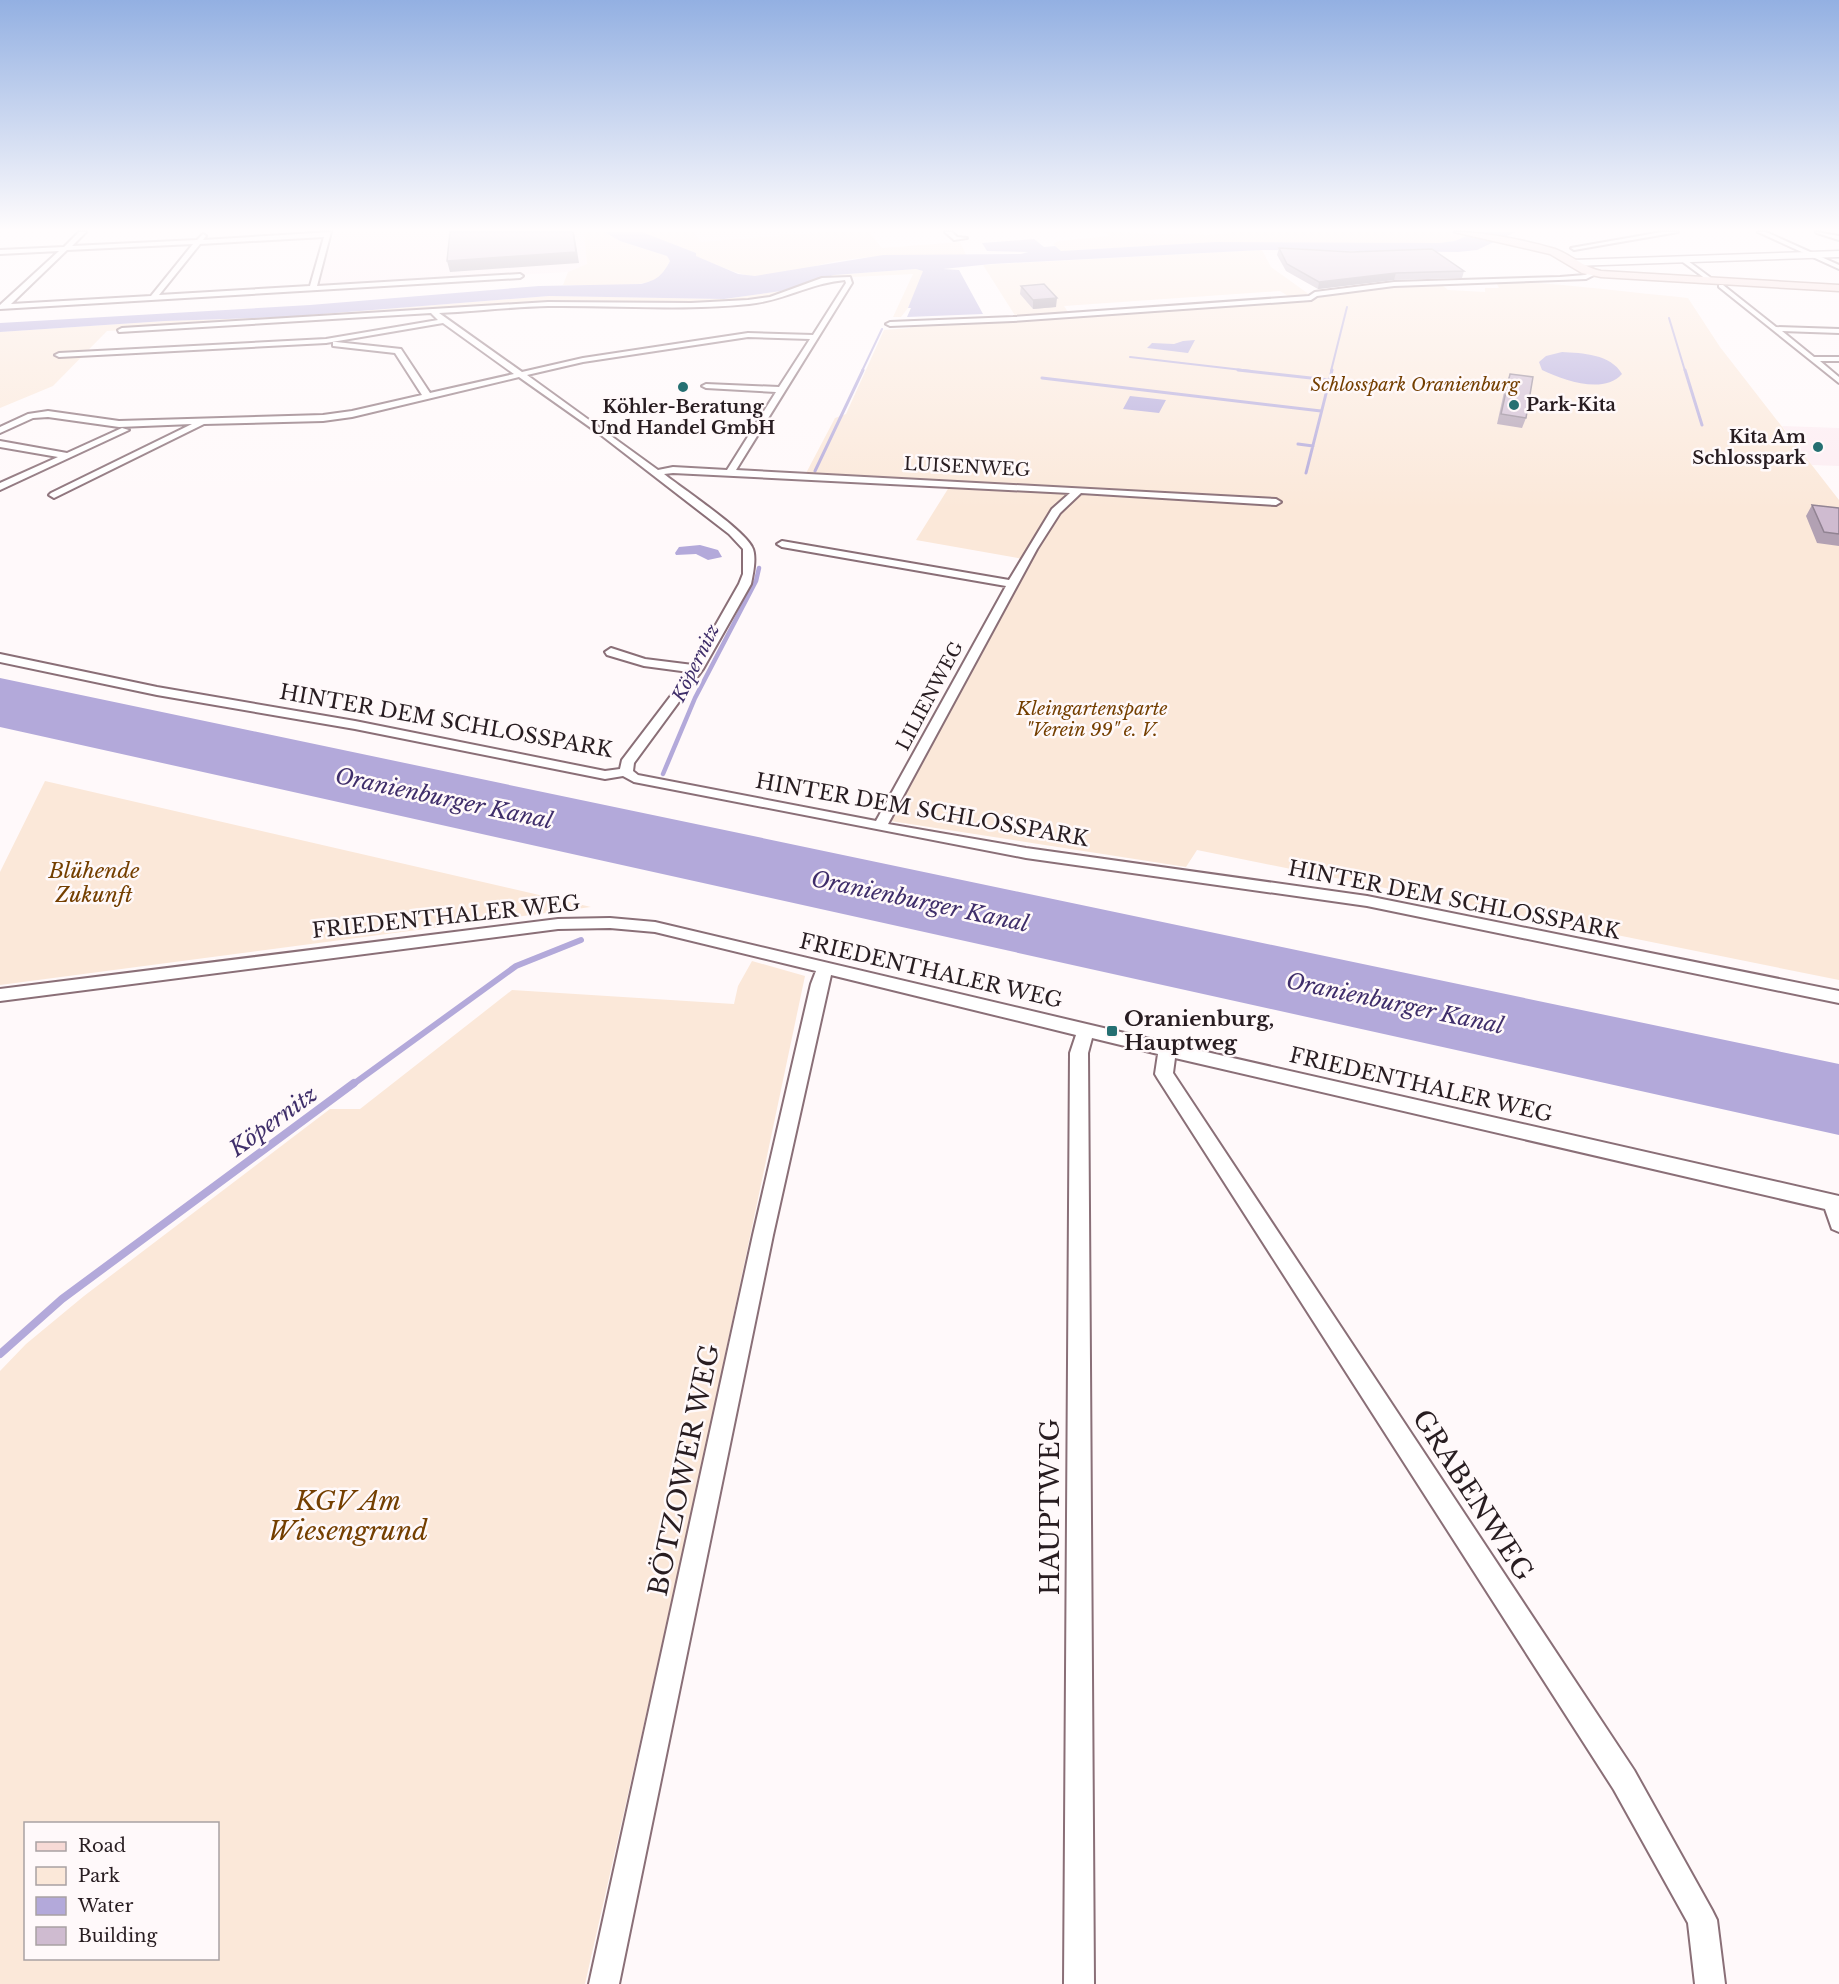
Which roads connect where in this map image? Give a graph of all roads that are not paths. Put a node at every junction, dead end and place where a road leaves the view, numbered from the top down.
1 (202, 325) edge
2 (423, 325) edge
3 (449, 325) edge
4 (821, 325) edge
5 (1769, 325) edge
6 (1775, 329) junction
7 (122, 330) dead end
8 (1839, 331) edge
9 (813, 337) junction
10 (326, 341) junction
11 (59, 355) dead end
12 (1812, 359) junction
13 (1839, 359) edge
14 (520, 374) junction
15 (1839, 381) edge
16 (706, 386) dead end
17 (780, 390) junction
18 (427, 396) junction
19 (203, 422) junction
20 (0, 430) edge
21 (125, 430) dead end
22 (0, 444) edge
23 (68, 456) junction
24 (730, 472) junction
25 (656, 473) junction
26 (0, 487) edge
27 (1079, 490) junction
28 (54, 495) dead end
29 (1276, 502) dead end
30 (782, 544) dead end
31 (1012, 584) junction
32 (611, 652) dead end
33 (0, 658) edge
34 (697, 669) junction
35 (626, 772) junction
36 (880, 826) junction
37 (825, 969) junction
38 (0, 994) edge
39 (1839, 997) edge
40 (1086, 1030) junction
41 (1167, 1050) junction
42 (1836, 1203) edge
43 (1839, 1222) edge
44 (604, 1984) edge
45 (1079, 1984) edge
46 (1710, 1984) edge

1 - 7 street
2 - 10 street
3 - 14 street
4 - 9 street
5 - 6 street
6 - 8 street
6 - 12 street
9 - 14 street
9 - 17 street
10 - 11 street
10 - 18 street
12 - 13 street
12 - 15 street
14 - 18 street
14 - 25 street
16 - 17 street
17 - 24 street
18 - 19 street
19 - 20 street
19 - 28 street
21 - 23 street
22 - 23 street
23 - 26 street
24 - 25 street, LUISENWEG
24 - 27 street, LUISENWEG
25 - 34 street
27 - 29 street, LUISENWEG
27 - 31 street, LILIENWEG
30 - 31 street
31 - 36 street, LILIENWEG
32 - 34 street
33 - 35 street, HINTER DEM SCHLOSSPARK
34 - 35 street
35 - 36 street, HINTER DEM SCHLOSSPARK
36 - 39 street, HINTER DEM SCHLOSSPARK
37 - 38 street, FRIEDENTHALER WEG
37 - 40 street, FRIEDENTHALER WEG
37 - 44 street, BÖTZOWER WEG
40 - 41 street, FRIEDENTHALER WEG
40 - 45 street, HAUPTWEG
41 - 42 street, FRIEDENTHALER WEG
41 - 46 street, GRABENWEG
42 - 43 street

